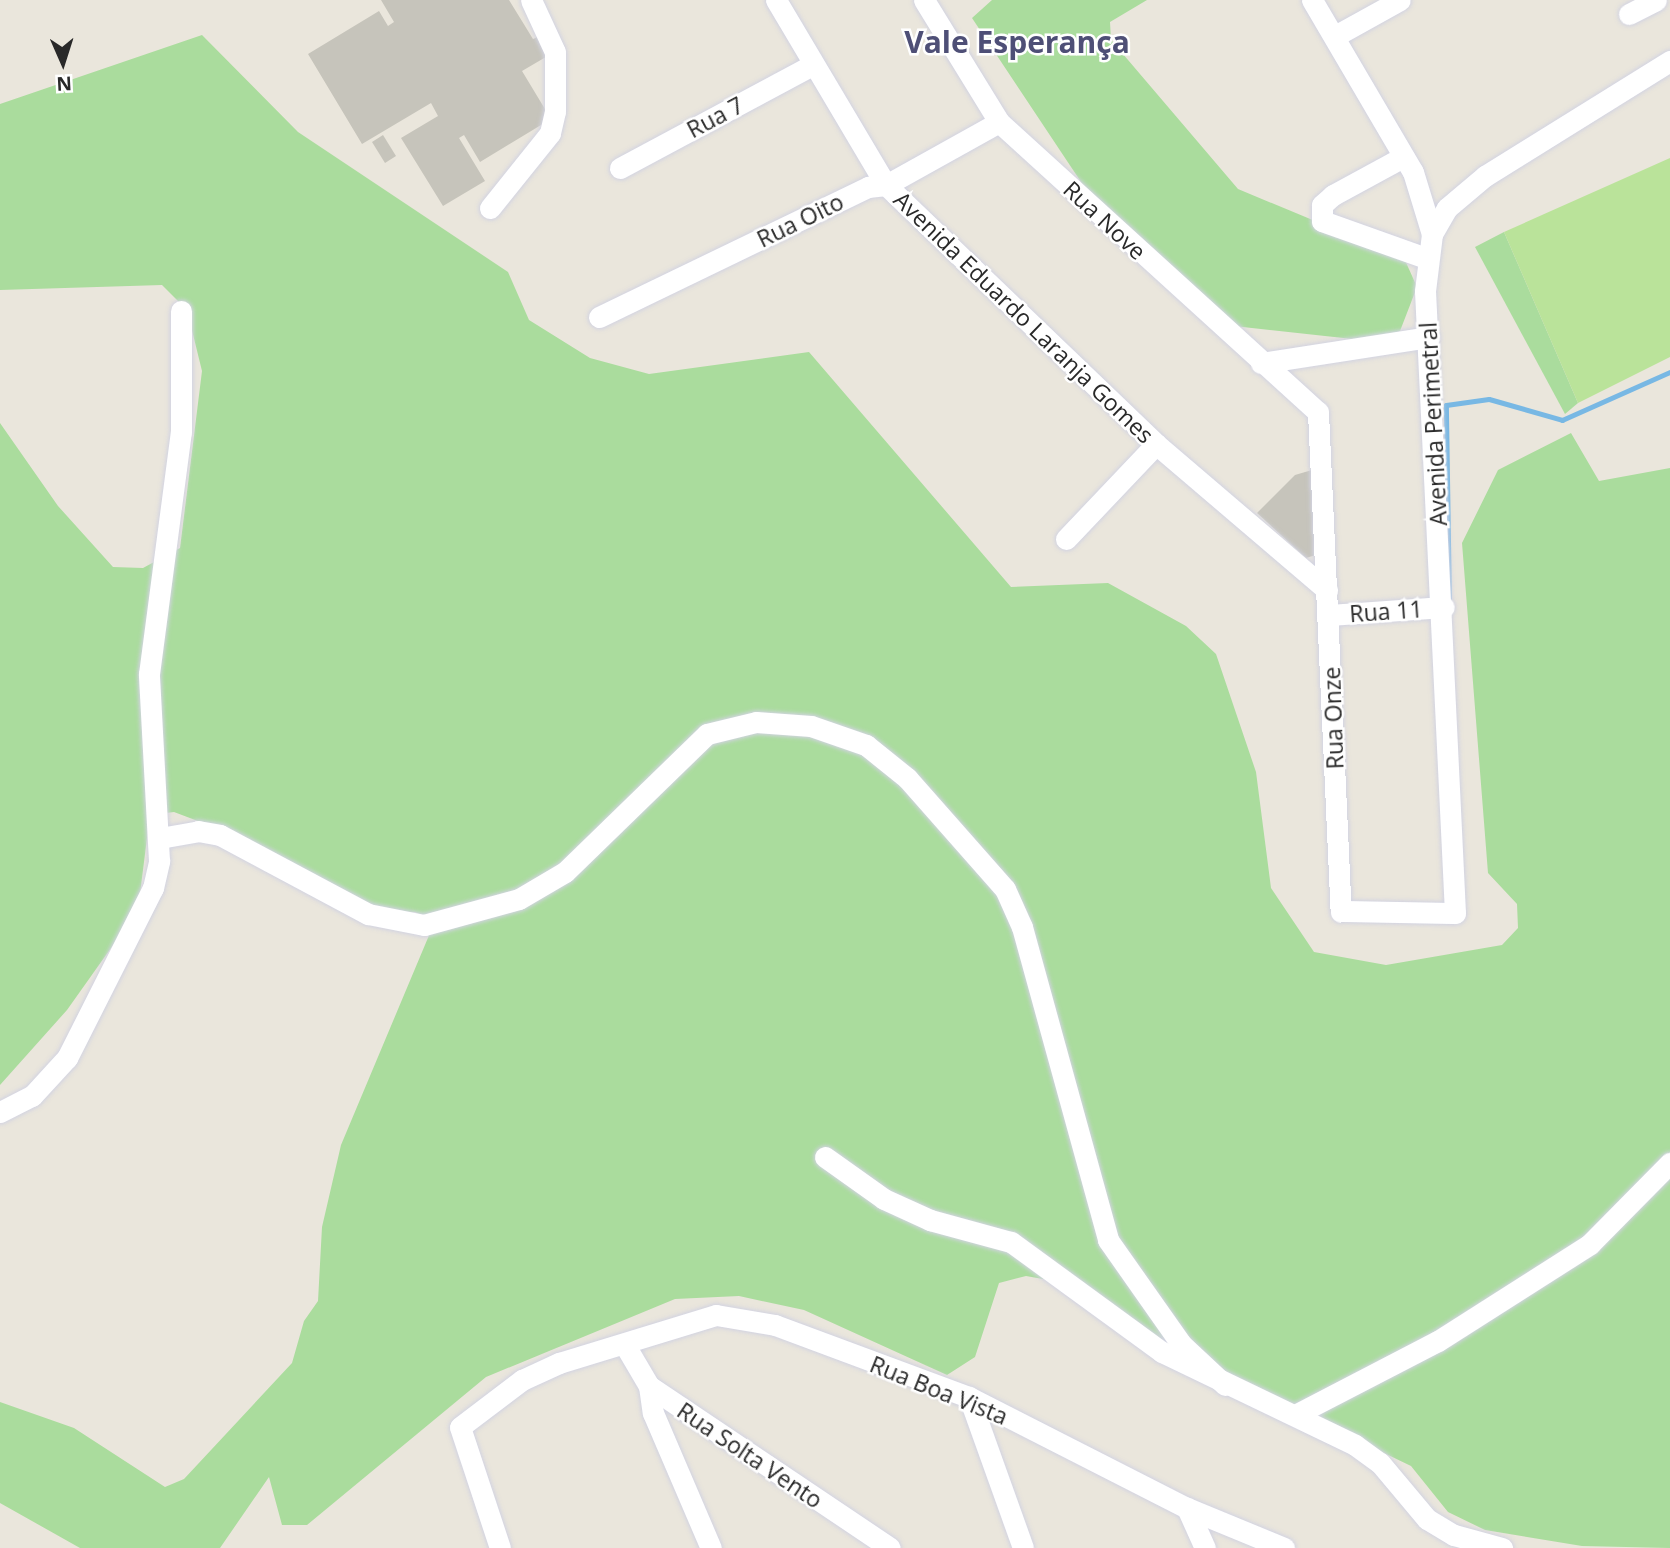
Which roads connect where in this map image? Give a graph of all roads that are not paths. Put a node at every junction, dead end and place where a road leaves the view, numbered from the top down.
1 (531, 0) edge
2 (776, 0) edge
3 (925, 0) edge
4 (1312, 0) edge
5 (1400, 0) edge
6 (1656, 0) edge
7 (1629, 14) dead end
8 (1335, 36) junction
9 (1670, 61) edge
10 (810, 66) junction
11 (999, 122) junction
12 (1403, 157) junction
13 (620, 168) dead end
14 (886, 186) junction
15 (490, 208) dead end
16 (1432, 234) junction
17 (1426, 258) junction
18 (181, 311) dead end
19 (599, 317) dead end
20 (1429, 337) junction
21 (1261, 363) junction
22 (1318, 412) joint
23 (1156, 444) junction
24 (1066, 539) dead end
25 (1327, 590) junction
26 (1444, 607) junction
27 (1329, 615) junction
28 (160, 838) junction
29 (1455, 913) joint
30 (0, 1112) edge
31 (825, 1157) dead end
32 (1670, 1163) edge
33 (626, 1347) junction
34 (1225, 1385) junction
35 (649, 1386) junction
36 (969, 1397) junction
37 (1295, 1415) junction
38 (1187, 1508) junction
39 (500, 1548) edge
40 (711, 1548) edge
41 (890, 1548) edge
42 (1023, 1548) edge
43 (1205, 1548) edge
44 (1284, 1548) edge
45 (1502, 1548) edge

1 - 15 street
2 - 10 street, Avenida Eduardo Laranja Gomes
3 - 11 street, Rua Nove
4 - 8 street
5 - 8 street
6 - 7 street
8 - 12 street
9 - 16 street, Avenida Perimetral
10 - 13 street, Rua 7
10 - 14 street, Avenida Eduardo Laranja Gomes
11 - 14 street, Rua Oito
11 - 21 street, Rua Nove
12 - 16 street
12 - 17 street
14 - 19 street, Rua Oito
14 - 23 street, Avenida Eduardo Laranja Gomes
16 - 17 street, Avenida Perimetral
17 - 20 street, Avenida Perimetral
18 - 28 street
20 - 21 street
20 - 26 street, Avenida Perimetral
21 - 22 street, Rua Nove
22 - 25 street, Rua Onze
23 - 24 street
23 - 25 street, Avenida Eduardo Laranja Gomes
25 - 27 street, Rua Onze
26 - 27 street, Rua 11
26 - 29 street, Avenida Perimetral
27 - 29 street, Rua Onze
28 - 30 street
28 - 34 street
31 - 34 street
32 - 37 street
33 - 35 street, Rua Solta Vento
33 - 36 street, Rua Boa Vista
33 - 39 street, Rua Boa Vista
34 - 37 street
35 - 40 street
35 - 41 street, Rua Solta Vento
36 - 38 street, Rua Boa Vista
36 - 42 street
37 - 45 street
38 - 43 street
38 - 44 street, Rua Boa Vista

